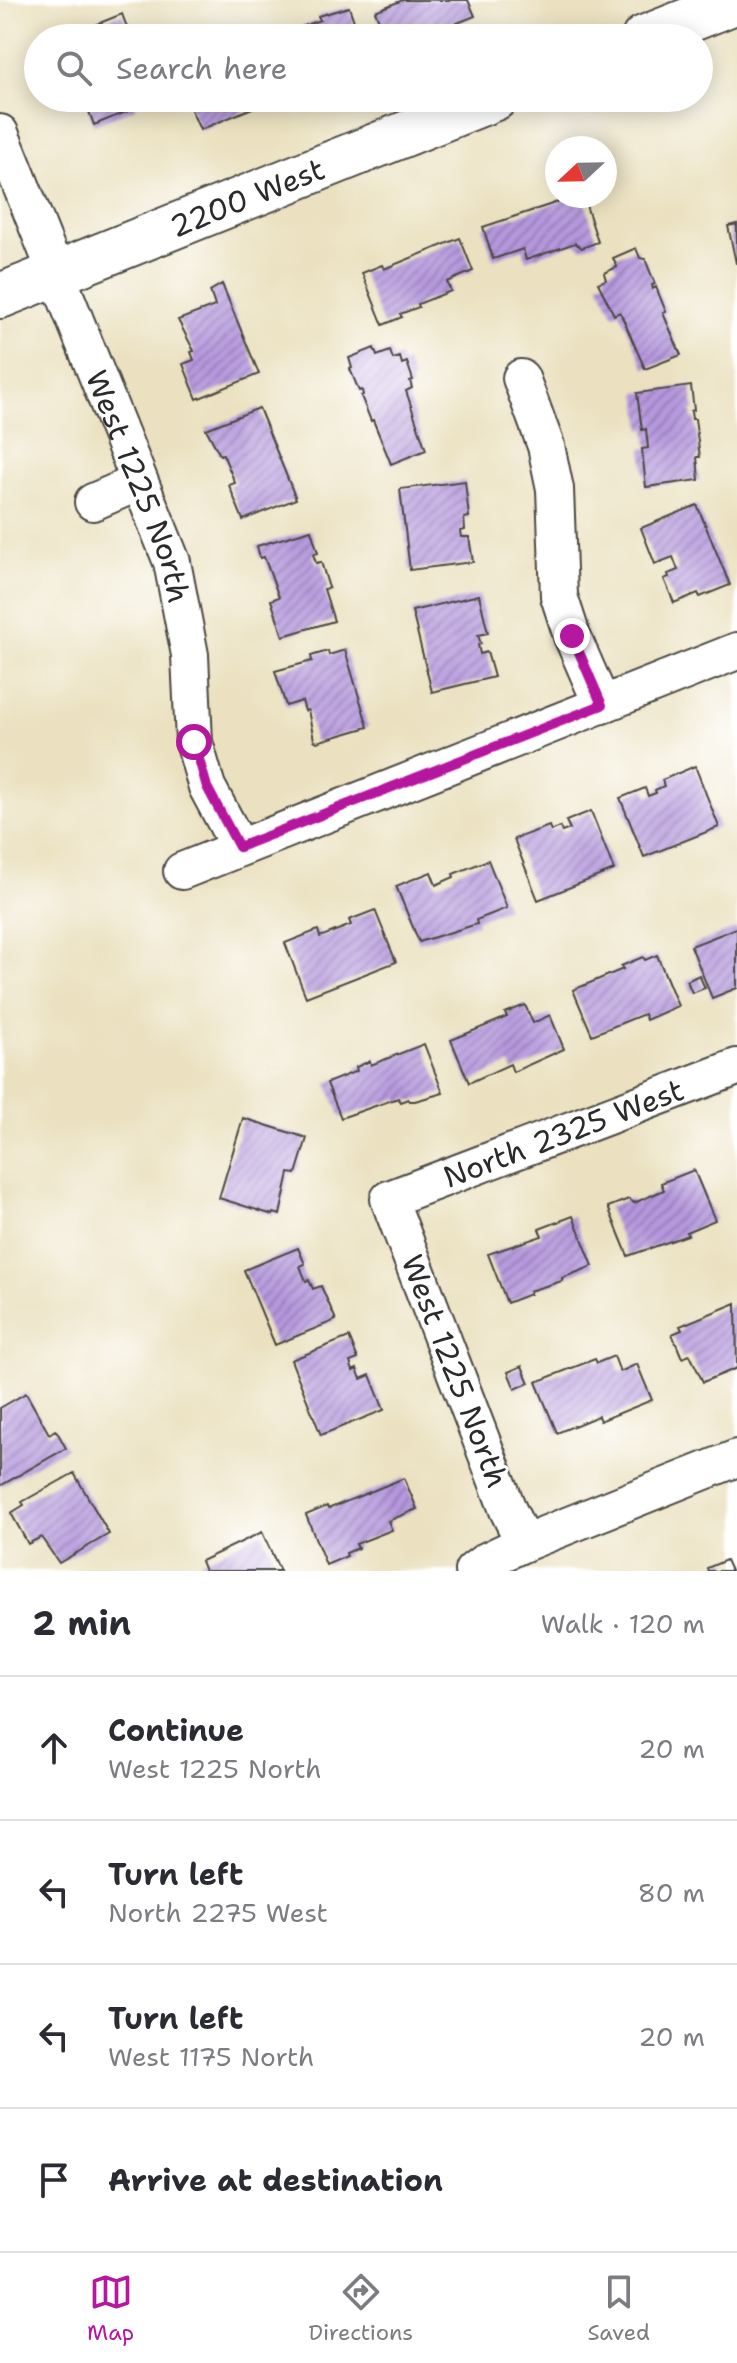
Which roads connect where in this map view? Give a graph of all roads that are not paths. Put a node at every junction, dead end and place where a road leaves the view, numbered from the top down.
1 (737, 1) edge
2 (679, 24) edge
3 (460, 112) edge
4 (0, 133) edge
5 (56, 274) junction
6 (0, 296) edge
7 (521, 378) dead end
8 (139, 482) junction
9 (93, 502) dead end
10 (737, 651) edge
11 (602, 705) junction
12 (239, 847) junction
13 (182, 871) dead end
14 (737, 1067) edge
15 (389, 1199) joint
16 (737, 1458) edge
17 (524, 1543) junction
18 (473, 1571) edge

1 - 2 street
3 - 5 street, 2200 West
4 - 5 street, West 1225 North
5 - 6 street, 2200 West
5 - 8 street, West 1225 North
7 - 11 street
8 - 9 street
8 - 12 street, West 1225 North
10 - 11 street
11 - 12 street
12 - 13 street
14 - 15 street, North 2325 West
15 - 17 street, West 1225 North
16 - 17 street
17 - 18 street

